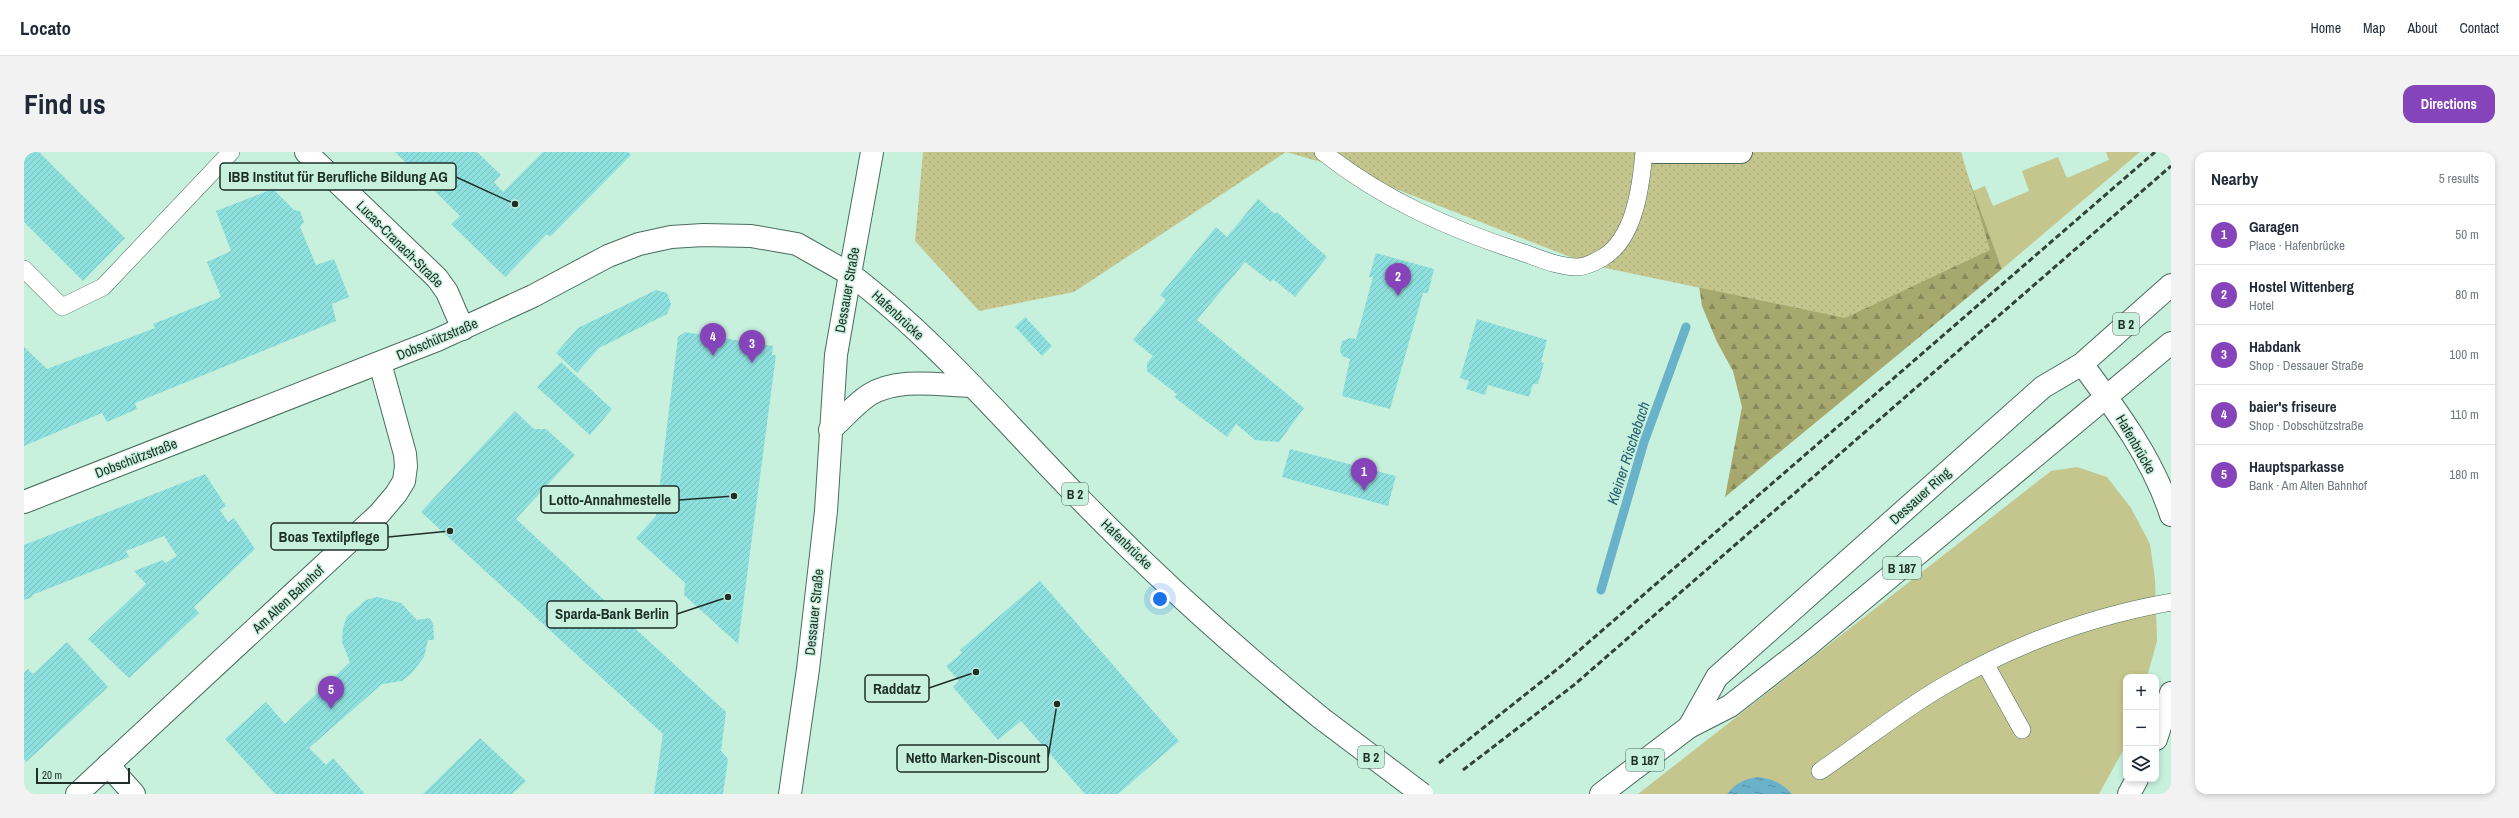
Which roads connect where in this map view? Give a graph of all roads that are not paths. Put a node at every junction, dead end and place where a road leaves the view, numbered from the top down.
1 (231, 152) edge
2 (306, 152) edge
3 (872, 152) edge
4 (1323, 152) edge
5 (1644, 152) edge
6 (1654, 152) edge
7 (1741, 152) edge
8 (24, 269) edge
9 (850, 274) junction
10 (2171, 285) edge
11 (463, 329) junction
12 (2171, 343) edge
13 (380, 363) junction
14 (2082, 364) junction
15 (971, 386) junction
16 (2107, 398) junction
17 (830, 430) junction
18 (24, 502) edge
19 (2171, 515) edge
20 (2171, 602) edge
21 (1986, 665) junction
22 (2171, 693) edge
23 (1689, 727) junction
24 (2022, 730) dead end
25 (2159, 730) edge
26 (108, 765) junction
27 (1820, 772) dead end
28 (2135, 782) edge
29 (77, 794) edge
30 (134, 794) edge
31 (790, 794) edge
32 (1422, 794) edge
33 (1601, 794) edge
34 (2129, 794) edge

1 - 8 lane
2 - 11 main road, Lucas-Cranach-Straße
3 - 9 main road, Dessauer Straße
4 - 5 lane
6 - 7 main road
9 - 11 main road, Dobschützstraße
9 - 15 main road, Hafenbrücke / B 2
9 - 17 main road, Dessauer Straße
10 - 14 main road, Dessauer Ring / B 2
11 - 13 main road, Dobschützstraße
12 - 16 main road, Dessauer Ring
13 - 18 main road, Dobschützstraße
13 - 26 main road, Am Alten Bahnhof
14 - 16 main road, Hafenbrücke
14 - 23 main road, Dessauer Ring / B 187
15 - 17 main road
15 - 32 main road, Hafenbrücke / B 2, bridge
16 - 19 main road, Hafenbrücke
16 - 23 main road, Dessauer Ring / B 187
17 - 31 main road, Dessauer Straße
20 - 21 lane
21 - 24 lane
21 - 27 lane
22 - 25 main road
23 - 33 main road, Dessauer Ring / B 187
26 - 29 main road, Am Alten Bahnhof
26 - 30 main road
28 - 34 main road

